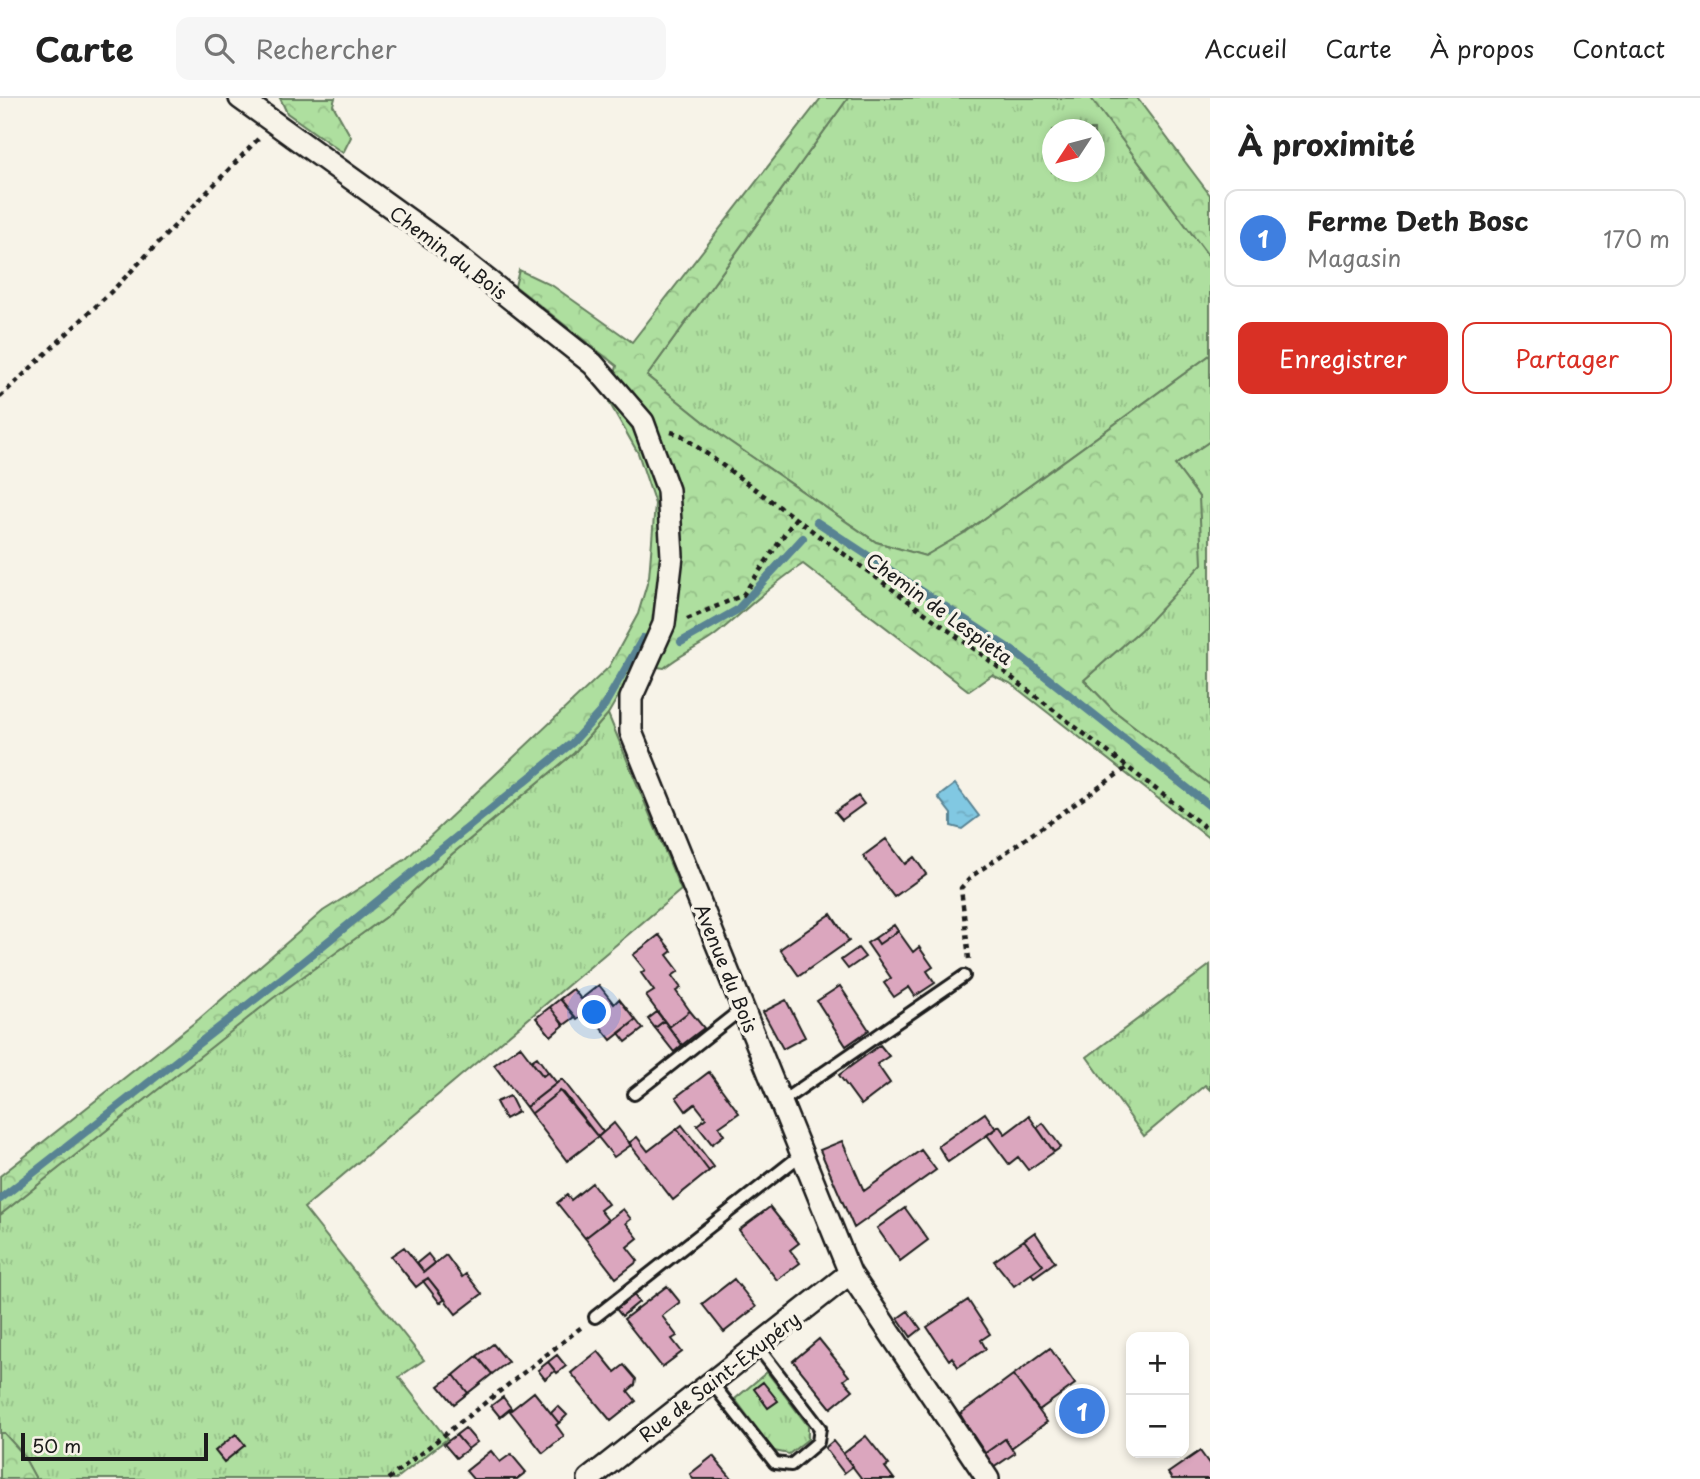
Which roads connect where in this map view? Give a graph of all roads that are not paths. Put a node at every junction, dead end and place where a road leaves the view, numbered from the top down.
1 (240, 98) edge
2 (643, 422) joint
3 (964, 976) road end
4 (743, 1008) junction
5 (634, 1094) dead end
6 (780, 1102) junction
7 (802, 1154) junction
8 (850, 1273) junction
9 (595, 1317) road end
10 (757, 1346) junction
11 (711, 1382) junction
12 (589, 1479) edge
13 (988, 1479) edge

1 - 2 street, Chemin du Bois
2 - 4 street, Avenue du Bois
3 - 6 lane
4 - 5 lane
4 - 6 street, Avenue du Bois
6 - 7 street, Avenue du Bois
7 - 8 street, Avenue du Bois
7 - 9 lane
8 - 10 street, Rue de Saint-Exupéry
8 - 13 street, Avenue du Bois
10 - 11 street, Rue de Saint-Exupéry
10 - 11 lane
11 - 12 street, Rue de Saint-Exupéry

